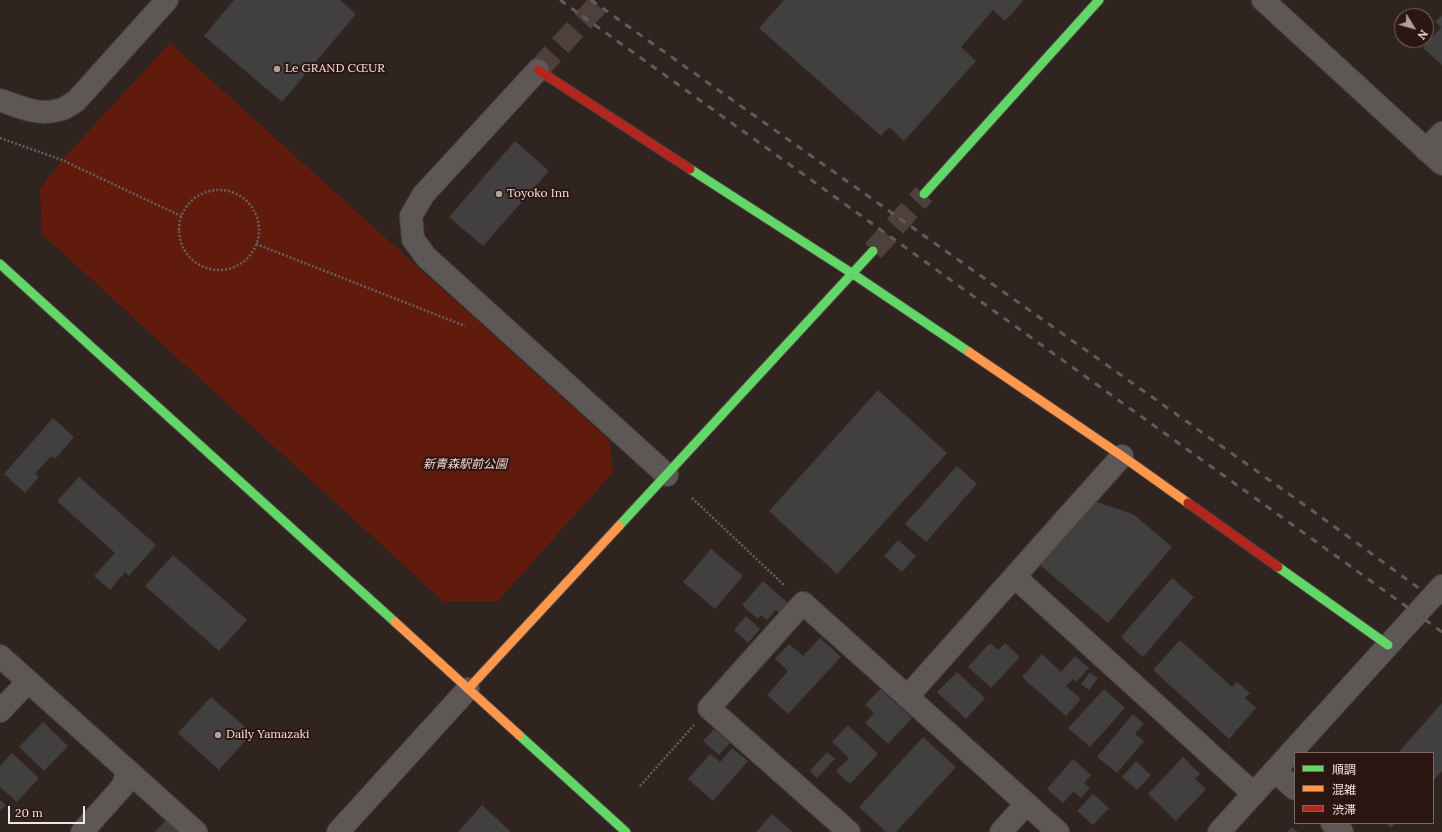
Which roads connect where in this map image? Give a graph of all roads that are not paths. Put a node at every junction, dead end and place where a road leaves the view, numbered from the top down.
1 (167, 0) edge
2 (1099, 0) edge
3 (1263, 0) edge
4 (538, 70) joint
5 (0, 100) edge
6 (1442, 133) edge
7 (1434, 157) edge
8 (924, 194) tunnel mouth
9 (874, 251) tunnel mouth
10 (0, 264) edge
11 (853, 274) junction
12 (1122, 456) junction
13 (667, 475) junction
14 (1015, 577) junction
15 (1442, 586) edge
16 (1388, 645) junction
17 (0, 656) edge
18 (28, 682) junction
19 (468, 689) junction
20 (907, 697) junction
21 (0, 711) edge
22 (128, 771) junction
23 (1275, 771) junction
24 (1294, 788) edge
25 (1254, 794) junction
26 (1026, 804) junction
27 (1333, 824) edge
28 (82, 832) edge
29 (196, 832) edge
30 (338, 832) edge
31 (626, 832) edge
32 (849, 832) edge
33 (1001, 832) edge
34 (1058, 832) edge
35 (1219, 832) edge
36 (1342, 832) edge

1 - 5 street
2 - 8 street
3 - 7 street
4 - 11 street
4 - 13 street
6 - 7 street
9 - 11 street
10 - 19 street
11 - 12 street
11 - 13 street
12 - 14 street
12 - 16 street
13 - 19 street
14 - 20 street
14 - 25 street
15 - 16 street
16 - 23 street
17 - 18 street
18 - 21 street
18 - 22 street
19 - 30 street
19 - 31 street
20 - 26 street
20 - 32 street
22 - 28 street
22 - 29 street
23 - 24 street
23 - 25 street
25 - 35 street
26 - 33 street
26 - 34 street
27 - 36 street

